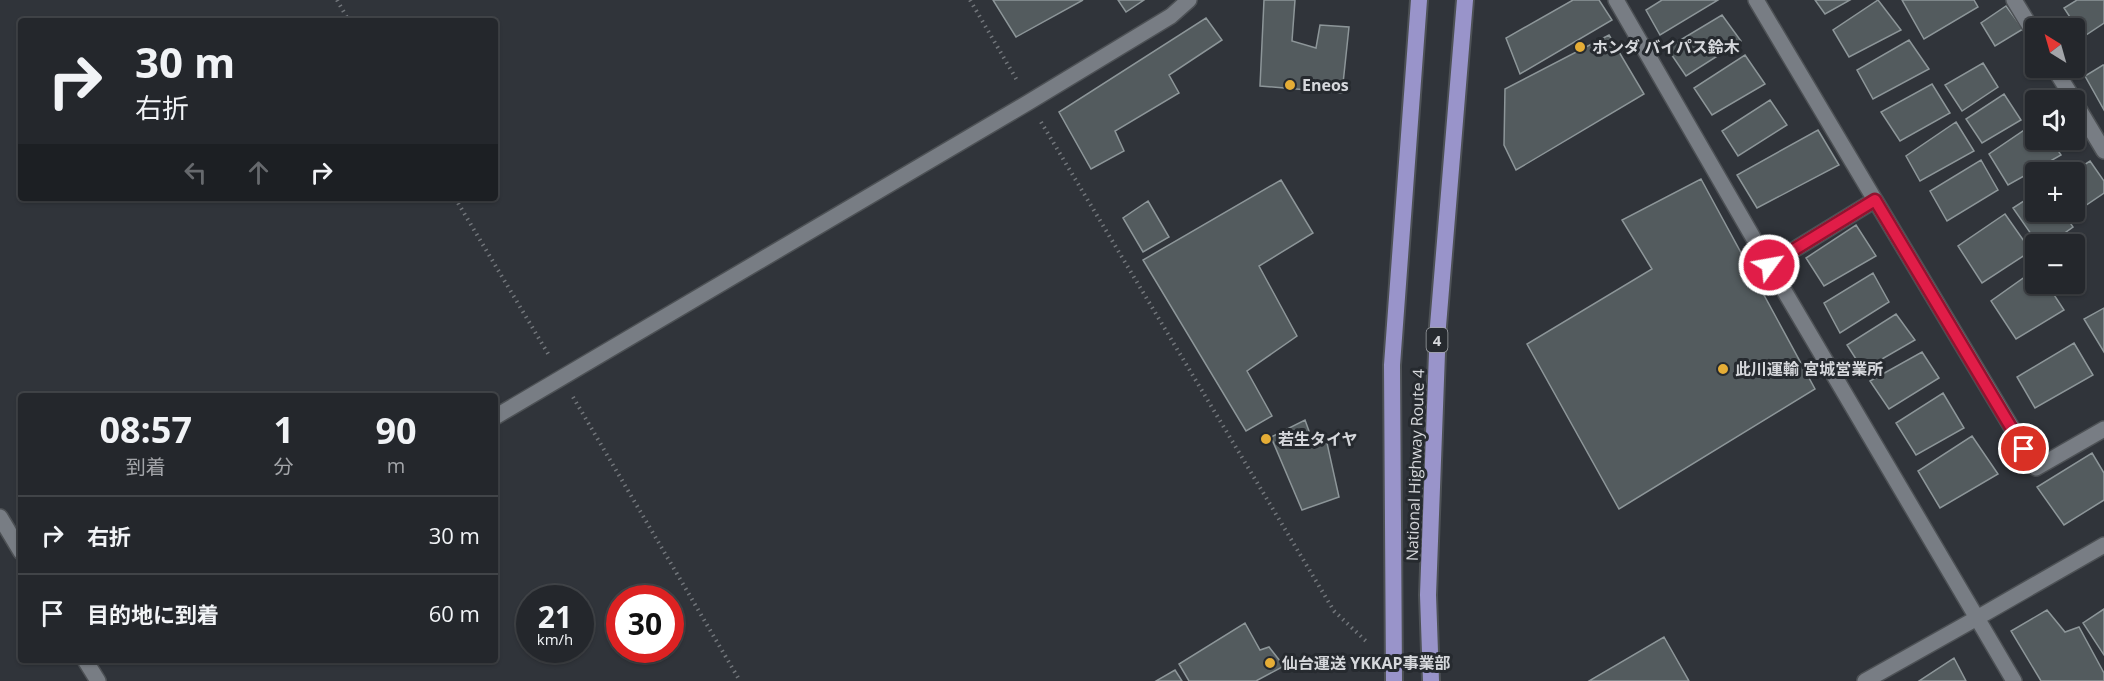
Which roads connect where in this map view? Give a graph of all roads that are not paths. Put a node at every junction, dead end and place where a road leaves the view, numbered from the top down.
1 (1189, 0) edge
2 (1419, 0) edge
3 (1465, 0) edge
4 (1616, 0) edge
5 (1756, 0) edge
6 (2014, 0) edge
7 (2025, 18) edge
8 (2085, 119) edge
9 (2104, 151) edge
10 (1875, 200) junction
11 (1769, 265) junction
12 (498, 415) edge
13 (2104, 429) edge
14 (0, 517) edge
15 (2104, 545) edge
16 (18, 547) edge
17 (1977, 618) junction
18 (88, 663) edge
19 (1394, 674) edge
20 (98, 681) edge
21 (1431, 681) edge
22 (1865, 681) edge
23 (2014, 681) edge

1 - 12 street
2 - 19 highway, National Highway Route 4
3 - 21 highway, National Highway Route 4 / 4
4 - 11 street
5 - 10 street
6 - 7 street
8 - 9 street
10 - 11 street
10 - 13 street
11 - 17 street
14 - 16 street
15 - 17 street
17 - 22 street
17 - 23 street
18 - 20 street

